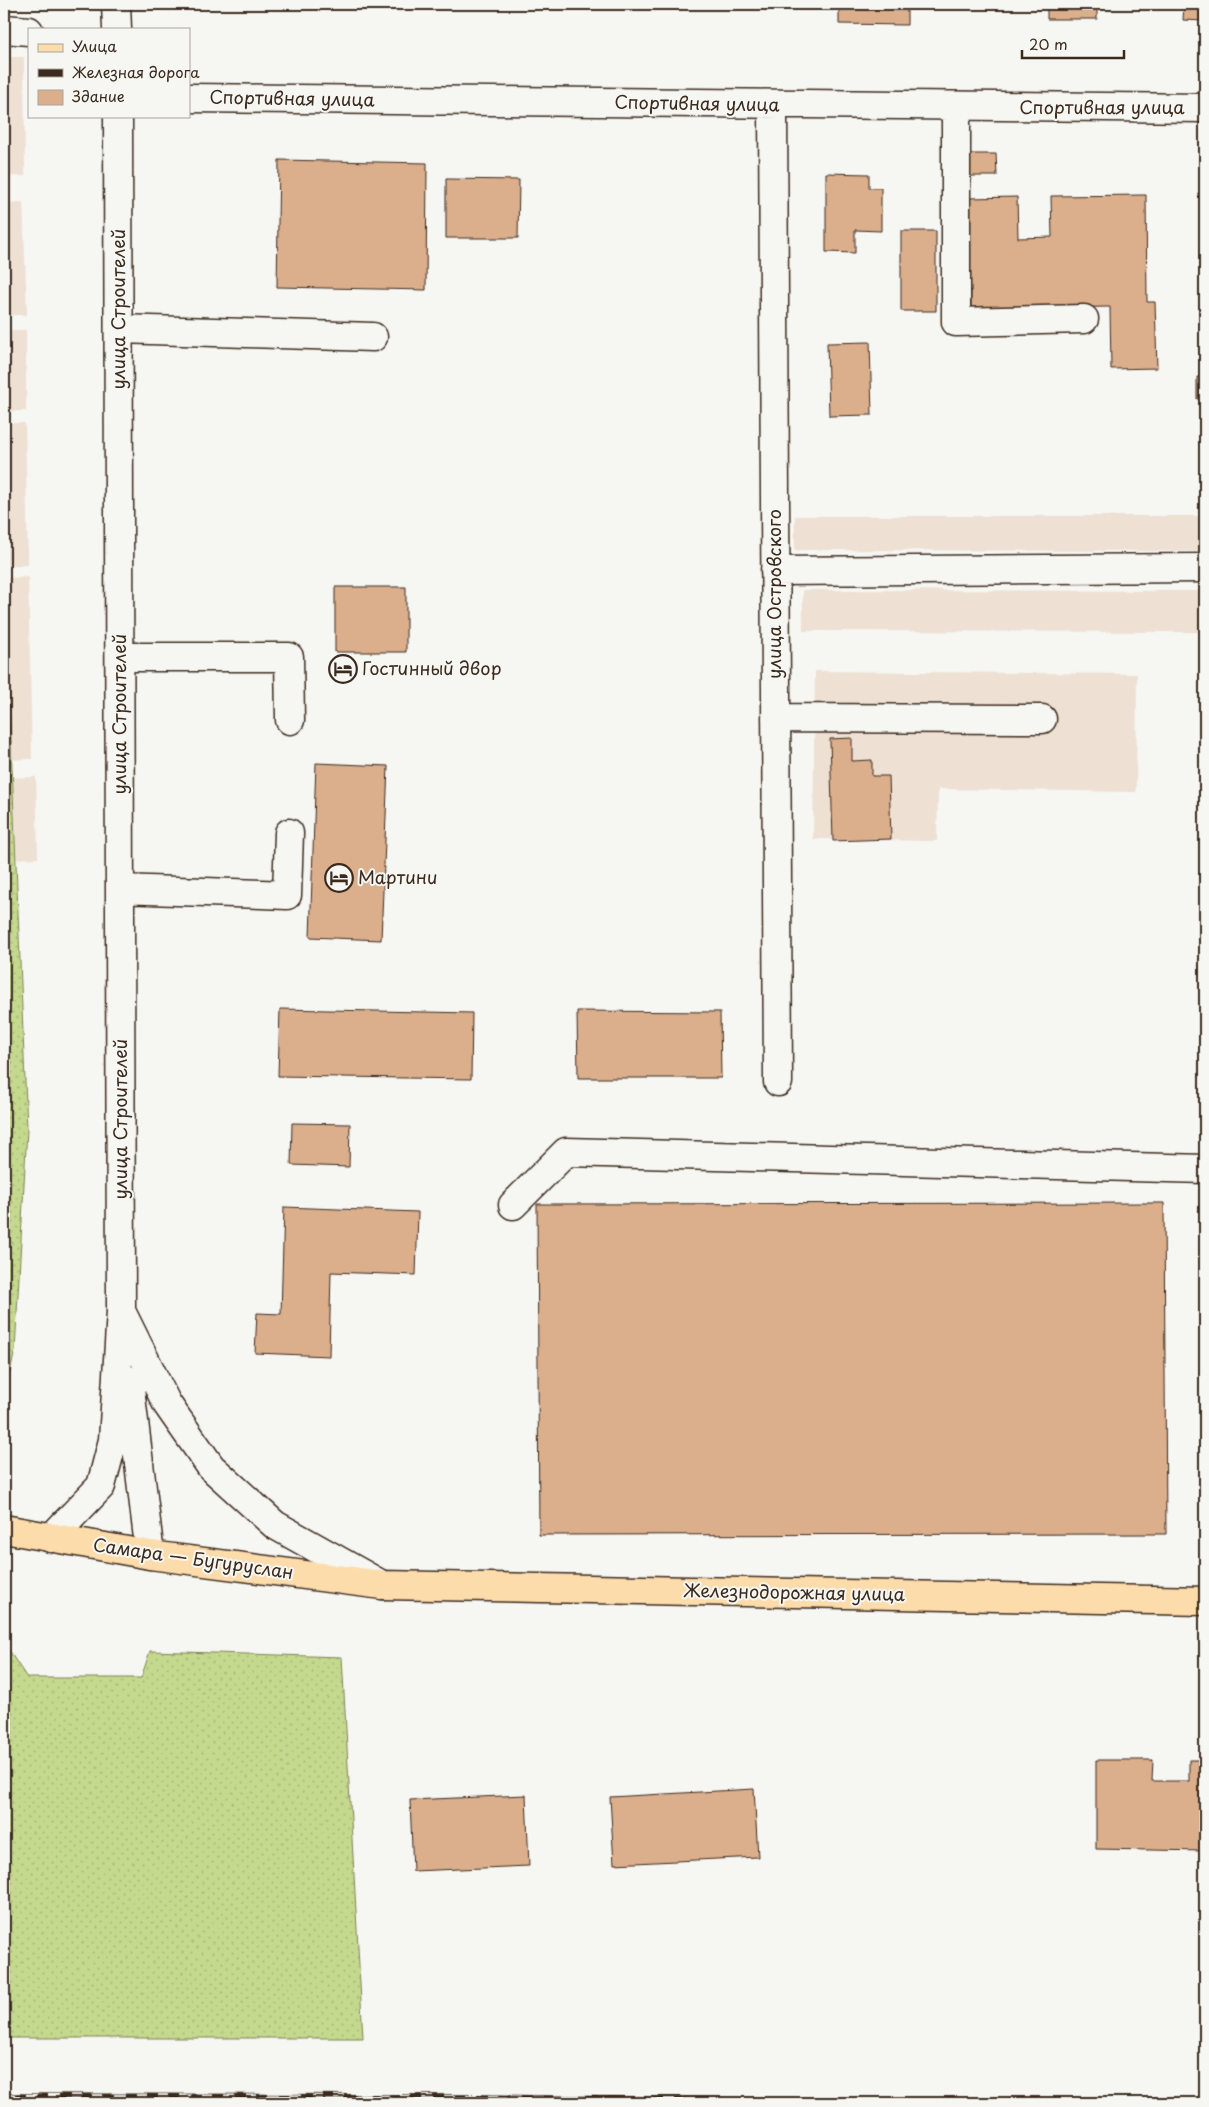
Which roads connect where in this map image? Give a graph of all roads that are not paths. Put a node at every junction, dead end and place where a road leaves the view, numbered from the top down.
1 (116, 4) edge
2 (117, 28) edge
3 (4, 29) edge
4 (28, 30) edge
5 (190, 98) edge
6 (773, 105) junction
7 (956, 107) junction
8 (1205, 108) edge
9 (118, 118) edge
10 (1084, 319) dead end
11 (119, 329) junction
12 (373, 337) dead end
13 (1205, 568) edge
14 (775, 571) junction
15 (120, 657) junction
16 (776, 718) junction
17 (1042, 719) dead end
18 (290, 720) dead end
19 (289, 833) dead end
20 (120, 888) junction
21 (778, 1082) dead end
22 (1205, 1169) edge
23 (513, 1205) dead end
24 (121, 1311) junction
25 (4, 1529) edge
26 (51, 1538) junction
27 (150, 1555) junction
28 (382, 1585) junction
29 (1205, 1601) edge

1 - 2 street
3 - 4 street
5 - 6 street, Спортивная улица
6 - 7 street, Спортивная улица
6 - 14 street, улица Островского
7 - 8 street, Спортивная улица
7 - 10 street
9 - 11 street, улица Строителей
11 - 12 street
11 - 15 street, улица Строителей
13 - 14 street
14 - 16 street, улица Островского
15 - 18 street
15 - 20 street, улица Строителей
16 - 17 street
16 - 21 street, улица Островского
19 - 20 street
20 - 24 street, улица Строителей
22 - 23 street
24 - 26 street
24 - 27 street
24 - 28 street
25 - 26 main road, Самара — Бугуруслан
26 - 27 main road, Самара — Бугуруслан
27 - 28 main road, Самара — Бугуруслан
28 - 29 main road, Железнодорожная улица

